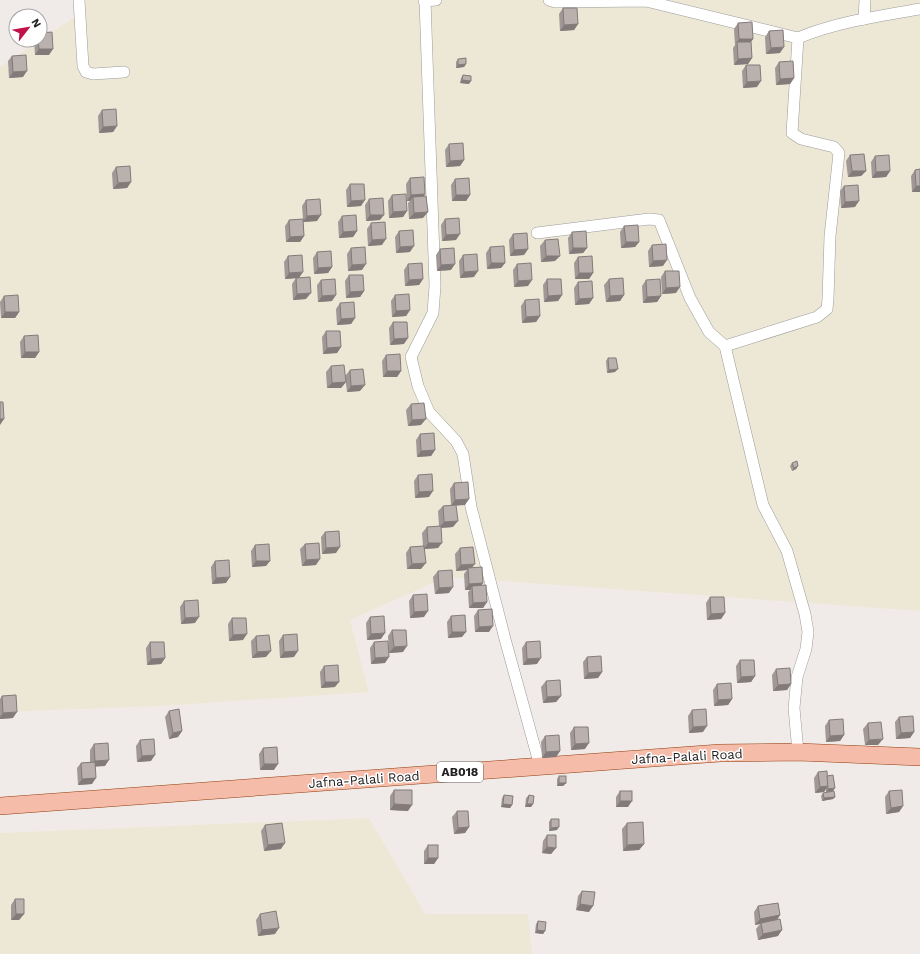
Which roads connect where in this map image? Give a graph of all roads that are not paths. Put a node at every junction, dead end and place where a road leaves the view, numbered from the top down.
1 (78, 0) edge
2 (428, 0) edge
3 (549, 0) edge
4 (865, 0) edge
5 (920, 8) edge
6 (864, 19) junction
7 (798, 38) junction
8 (124, 72) dead end
9 (537, 233) dead end
10 (725, 346) junction
11 (798, 752) junction
12 (920, 757) edge
13 (540, 766) junction
14 (0, 806) edge

1 - 8 street
2 - 13 street
3 - 7 street
4 - 6 street
5 - 6 street
6 - 7 street
7 - 10 street
9 - 10 street
10 - 11 street
11 - 12 main road, Jafna-Palali Road / AB018
11 - 13 main road, Jafna-Palali Road / AB018
13 - 14 main road, Jafna-Palali Road / AB018

